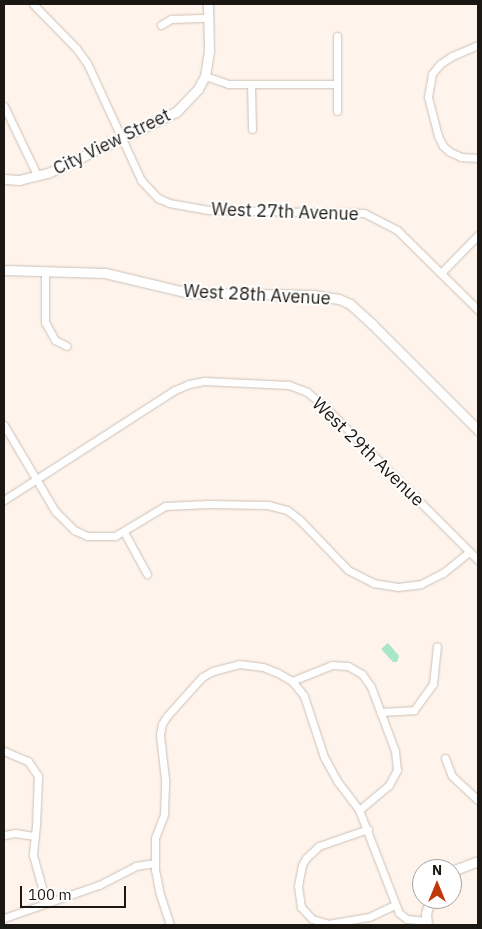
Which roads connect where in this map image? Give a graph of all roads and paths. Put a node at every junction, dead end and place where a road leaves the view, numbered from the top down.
1 (33, 4) edge
2 (208, 4) edge
3 (209, 18) junction
4 (161, 25) dead end
5 (337, 36) dead end
6 (478, 45) edge
7 (205, 76) junction
8 (251, 84) junction
9 (336, 84) junction
10 (4, 106) edge
11 (337, 111) dead end
12 (252, 129) dead end
13 (122, 139) junction
14 (478, 158) edge
15 (37, 176) junction
16 (4, 179) edge
17 (478, 235) edge
18 (4, 270) edge
19 (45, 271) junction
20 (441, 273) junction
21 (478, 310) edge
22 (67, 346) dead end
23 (4, 425) edge
24 (478, 430) edge
25 (37, 478) junction
26 (4, 500) edge
27 (124, 532) junction
28 (469, 552) junction
29 (478, 560) edge
30 (147, 574) dead end
31 (437, 646) dead end
32 (292, 681) junction
33 (380, 712) junction
34 (4, 751) edge
35 (445, 758) dead end
36 (478, 800) edge
37 (359, 810) junction
38 (368, 829) junction
39 (4, 835) edge
40 (35, 836) junction
41 (478, 861) edge
42 (155, 863) junction
43 (462, 867) edge
44 (46, 902) junction
45 (396, 905) junction
46 (429, 909) edge
47 (4, 918) edge
48 (427, 923) edge
49 (170, 925) edge

1 - 13 street, West 27th Avenue
2 - 3 street, City View Street
3 - 4 street
3 - 7 street, City View Street
5 - 9 street
6 - 14 street
7 - 8 street
7 - 13 street, City View Street
8 - 9 street
8 - 12 street
9 - 11 street
10 - 15 street
13 - 15 street, City View Street
13 - 20 street, West 27th Avenue
15 - 16 street, City View Street
17 - 20 street
18 - 19 street, West 28th Avenue
19 - 22 street
19 - 24 street, West 28th Avenue
20 - 21 street, West 27th Avenue
23 - 25 street
25 - 26 street, West 29th Avenue
25 - 27 street
25 - 28 street, West 29th Avenue
27 - 28 street
27 - 30 street
28 - 29 street, West 29th Avenue
31 - 33 street
32 - 33 street
32 - 37 street
32 - 42 street
33 - 37 street
34 - 40 street
35 - 36 street
37 - 38 street
38 - 45 street
38 - 45 street
39 - 40 street
40 - 44 street
41 - 43 street
42 - 44 street
42 - 49 street
44 - 47 street
45 - 48 street
46 - 48 street

